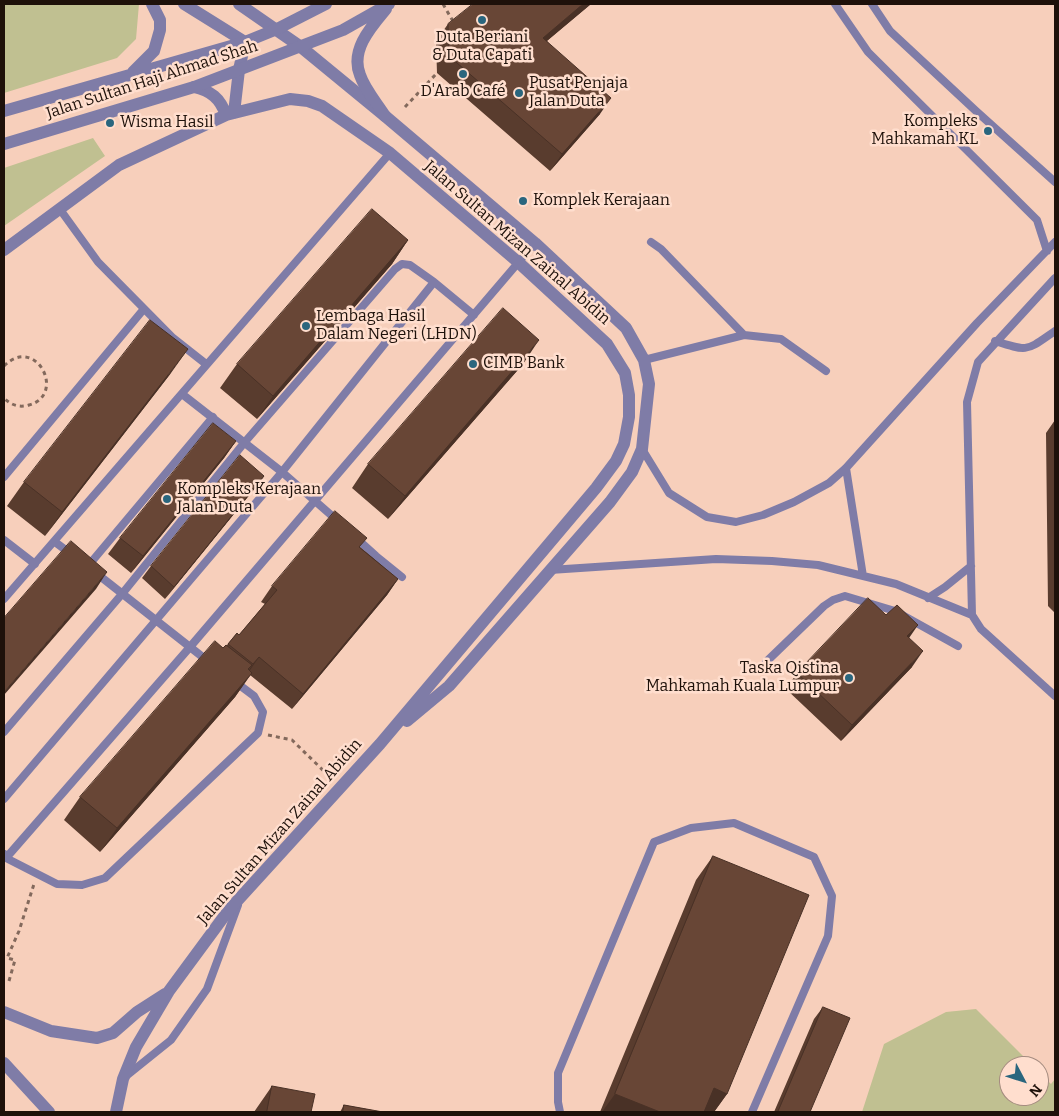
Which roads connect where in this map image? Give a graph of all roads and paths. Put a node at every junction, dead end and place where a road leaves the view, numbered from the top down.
1 (152, 4) edge
2 (184, 4) edge
3 (239, 4) edge
4 (326, 4) edge
5 (390, 4) edge
6 (443, 4) edge
7 (836, 4) edge
8 (872, 4) edge
9 (455, 25) edge
10 (277, 29) junction
11 (245, 42) junction
12 (301, 47) junction
13 (239, 70) junction
14 (131, 73) junction
15 (437, 73) dead end
16 (194, 87) junction
17 (405, 107) dead end
18 (4, 111) edge
19 (230, 114) junction
20 (385, 116) junction
21 (4, 144) edge
22 (390, 152) junction
23 (1055, 182) edge
24 (59, 208) junction
25 (651, 242) dead end
26 (1055, 242) edge
27 (535, 243) junction
28 (4, 250) edge
29 (1047, 251) junction
30 (518, 262) junction
31 (1055, 278) edge
32 (434, 282) junction
33 (143, 310) junction
34 (474, 315) junction
35 (1055, 331) edge
36 (744, 335) junction
37 (995, 341) junction
38 (644, 360) junction
39 (206, 364) junction
40 (4, 365) edge
41 (826, 371) dead end
42 (182, 394) junction
43 (4, 398) edge
44 (213, 418) junction
45 (244, 443) junction
46 (642, 449) junction
47 (846, 468) junction
48 (282, 472) junction
49 (4, 477) edge
50 (315, 500) junction
51 (342, 525) edge
52 (349, 531) edge
53 (4, 540) edge
54 (55, 542) junction
55 (82, 562) junction
56 (36, 564) junction
57 (971, 566) junction
58 (550, 570) junction
59 (863, 576) junction
60 (402, 577) dead end
61 (122, 594) junction
62 (928, 598) junction
63 (4, 599) edge
64 (972, 615) junction
65 (156, 620) junction
66 (958, 646) dead end
67 (190, 647) junction
68 (766, 662) dead end
69 (218, 669) edge
70 (225, 674) edge
71 (1055, 696) edge
72 (4, 732) edge
73 (258, 733) junction
74 (380, 744) junction
75 (340, 787) junction
76 (4, 798) edge
77 (5, 856) edge
78 (37, 874) junction
79 (240, 898) junction
80 (9, 981) dead end
81 (169, 991) junction
82 (4, 1012) edge
83 (4, 1063) edge
84 (123, 1079) junction
85 (49, 1112) edge
86 (116, 1112) edge
87 (560, 1112) edge
88 (752, 1112) edge

1 - 14 street
2 - 11 street
3 - 10 street, Jalan Sultan Mizan Zainal Abidin
4 - 10 street, Jalan Sultan Haji Ahmad Shah
5 - 12 street, Jalan Sultan Haji Ahmad Shah
5 - 20 street
6 - 9 path
7 - 29 lane
8 - 23 lane
10 - 11 street, Jalan Sultan Haji Ahmad Shah
10 - 12 street, Jalan Sultan Mizan Zainal Abidin
11 - 13 street
11 - 14 street, Jalan Sultan Haji Ahmad Shah
12 - 13 street, Jalan Sultan Haji Ahmad Shah
12 - 20 street, Jalan Sultan Mizan Zainal Abidin
13 - 16 street, Jalan Sultan Haji Ahmad Shah
13 - 19 street
14 - 18 street, Jalan Sultan Haji Ahmad Shah
15 - 17 path
16 - 19 street
16 - 21 street, Jalan Sultan Haji Ahmad Shah
19 - 22 street, Jalan Sultan Mizan Zainal Abidin
19 - 24 street, Jalan Sultan Mizan Zainal Abidin
20 - 27 street, Jalan Sultan Mizan Zainal Abidin
22 - 30 street, Jalan Sultan Mizan Zainal Abidin
22 - 39 lane
24 - 28 street, Jalan Sultan Mizan Zainal Abidin
24 - 33 lane
25 - 36 lane
26 - 29 lane
27 - 30 lane
27 - 38 street, Jalan Sultan Mizan Zainal Abidin
29 - 47 lane
30 - 34 lane
30 - 74 street, Jalan Sultan Mizan Zainal Abidin
31 - 37 lane
32 - 34 lane
32 - 45 lane
32 - 48 lane
33 - 39 lane
33 - 49 lane
34 - 50 lane
35 - 37 lane
36 - 38 lane
36 - 41 lane
37 - 57 lane
38 - 46 street, Jalan Sultan Mizan Zainal Abidin
39 - 42 lane
40 - 43 path
42 - 44 lane
42 - 54 lane
44 - 45 lane
44 - 55 lane
45 - 48 lane
45 - 61 lane
46 - 47 lane
46 - 58 street, Jalan Sultan Mizan Zainal Abidin
47 - 59 lane
48 - 50 lane
48 - 65 lane
50 - 51 lane
50 - 67 lane
52 - 60 lane
53 - 56 lane
54 - 55 lane
54 - 56 lane
55 - 61 lane
56 - 63 lane
57 - 62 lane
57 - 64 lane
58 - 59 lane
58 - 74 street, Jalan Sultan Mizan Zainal Abidin
59 - 62 lane
61 - 65 lane
61 - 72 lane
62 - 64 lane
64 - 71 lane
65 - 67 lane
65 - 76 lane
66 - 68 lane
67 - 69 lane
67 - 77 lane
70 - 73 lane
73 - 75 path
73 - 78 lane
74 - 75 street, Jalan Sultan Mizan Zainal Abidin
75 - 79 street, Jalan Sultan Mizan Zainal Abidin
77 - 78 lane
78 - 80 path
79 - 81 street, Jalan Sultan Mizan Zainal Abidin
79 - 84 lane
81 - 82 street, Jalan Sultan Mizan Zainal Abidin
81 - 84 street, Jalan Sultan Mizan Zainal Abidin
83 - 85 street
84 - 86 street, Jalan Sultan Mizan Zainal Abidin
87 - 88 lane

